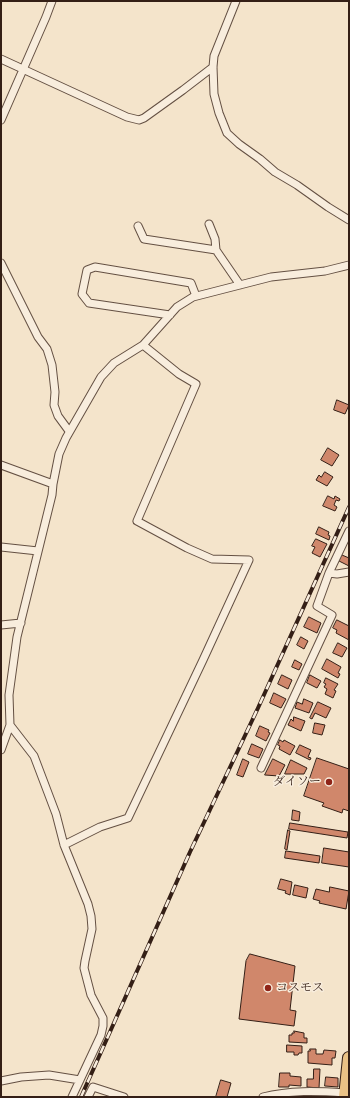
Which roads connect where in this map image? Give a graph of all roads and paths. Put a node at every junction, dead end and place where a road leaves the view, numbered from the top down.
1 (52, 1) edge
2 (236, 1) edge
3 (1, 59) edge
4 (213, 67) junction
5 (24, 70) junction
6 (1, 120) edge
7 (349, 220) edge
8 (209, 224) dead end
9 (138, 226) dead end
10 (216, 250) junction
11 (1, 263) edge
12 (349, 265) edge
13 (240, 285) junction
14 (196, 296) junction
15 (170, 315) junction
16 (143, 344) junction
17 (69, 431) junction
18 (1, 465) edge
19 (53, 484) junction
20 (349, 531) edge
21 (1, 547) edge
22 (38, 551) junction
23 (349, 572) edge
24 (329, 573) junction
25 (21, 622) junction
26 (1, 625) edge
27 (10, 725) junction
28 (1, 750) edge
29 (261, 768) dead end
30 (64, 845) junction
31 (349, 1058) edge
32 (348, 1071) edge
33 (80, 1080) junction
34 (1, 1081) edge
35 (345, 1095) edge
36 (72, 1097) edge
37 (88, 1097) edge
38 (124, 1097) edge
39 (263, 1097) edge

1 - 5 street
2 - 4 street
3 - 5 street
4 - 5 street
4 - 7 street
5 - 6 street
8 - 10 street
9 - 10 street
10 - 13 street
11 - 17 street
12 - 13 street
13 - 14 street
14 - 15 street
14 - 15 street
15 - 16 street
16 - 17 street
16 - 30 street
17 - 19 street
18 - 19 street
19 - 22 street
20 - 24 street
21 - 22 street
22 - 25 street
23 - 24 street
24 - 29 street
25 - 26 street
25 - 27 street
27 - 28 street
27 - 30 street
30 - 33 street
31 - 32 highway
32 - 35 highway
33 - 34 street
33 - 36 street
35 - 39 street
37 - 38 street

